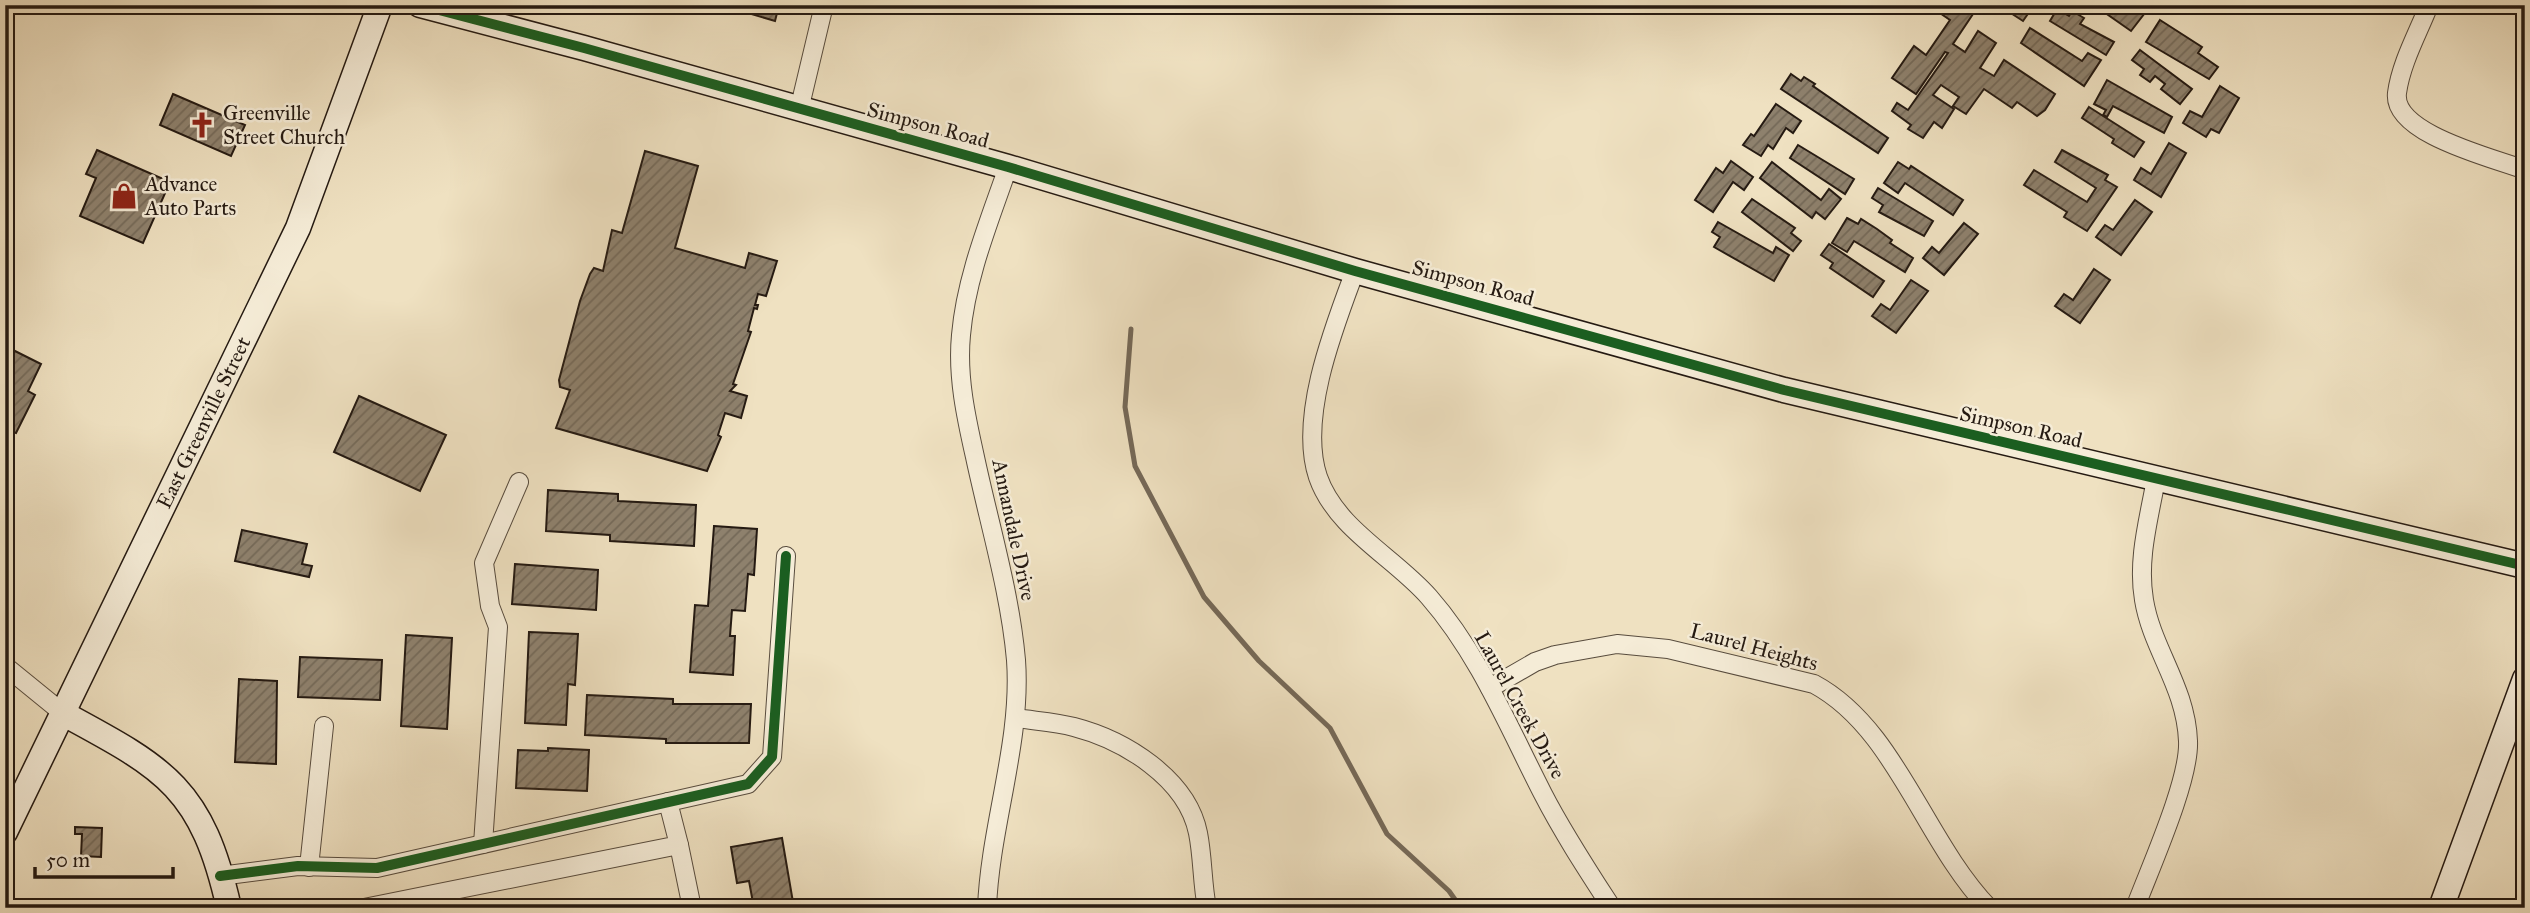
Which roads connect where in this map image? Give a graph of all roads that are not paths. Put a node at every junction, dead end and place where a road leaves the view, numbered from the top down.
1 (380, 5) edge
2 (420, 5) edge
3 (824, 5) edge
4 (2429, 5) edge
5 (799, 110) junction
6 (1008, 167) junction
7 (2525, 170) edge
8 (1355, 271) junction
9 (2156, 479) junction
10 (519, 482) dead end
11 (786, 556) dead end
12 (2525, 566) edge
13 (5, 666) edge
14 (2525, 679) edge
15 (1490, 688) junction
16 (64, 714) junction
17 (1016, 718) junction
18 (324, 726) dead end
19 (668, 802) junction
20 (5, 832) edge
21 (484, 844) junction
22 (679, 845) junction
23 (309, 867) junction
24 (220, 876) junction
25 (229, 908) edge
26 (364, 908) edge
27 (692, 908) edge
28 (987, 908) edge
29 (1207, 908) edge
30 (1612, 908) edge
31 (1989, 908) edge
32 (2135, 908) edge
33 (2441, 908) edge

1 - 16 street, East Greenville Street
2 - 5 street, Simpson Road
3 - 5 street
4 - 7 street
5 - 6 street, Simpson Road
6 - 8 street, Simpson Road
6 - 17 street, Annandale Drive
8 - 9 street, Simpson Road
8 - 15 street, Laurel Creek Drive
9 - 12 street, Simpson Road
9 - 32 street
10 - 21 street
11 - 19 street
13 - 16 street
14 - 33 street
15 - 30 street, Laurel Creek Drive
15 - 31 street, Laurel Heights
16 - 20 street, East Greenville Street
16 - 24 street
17 - 28 street, Annandale Drive
17 - 29 street
18 - 23 street
19 - 21 street
19 - 22 street
21 - 23 street
22 - 26 street
22 - 27 street
23 - 24 street
24 - 25 street

